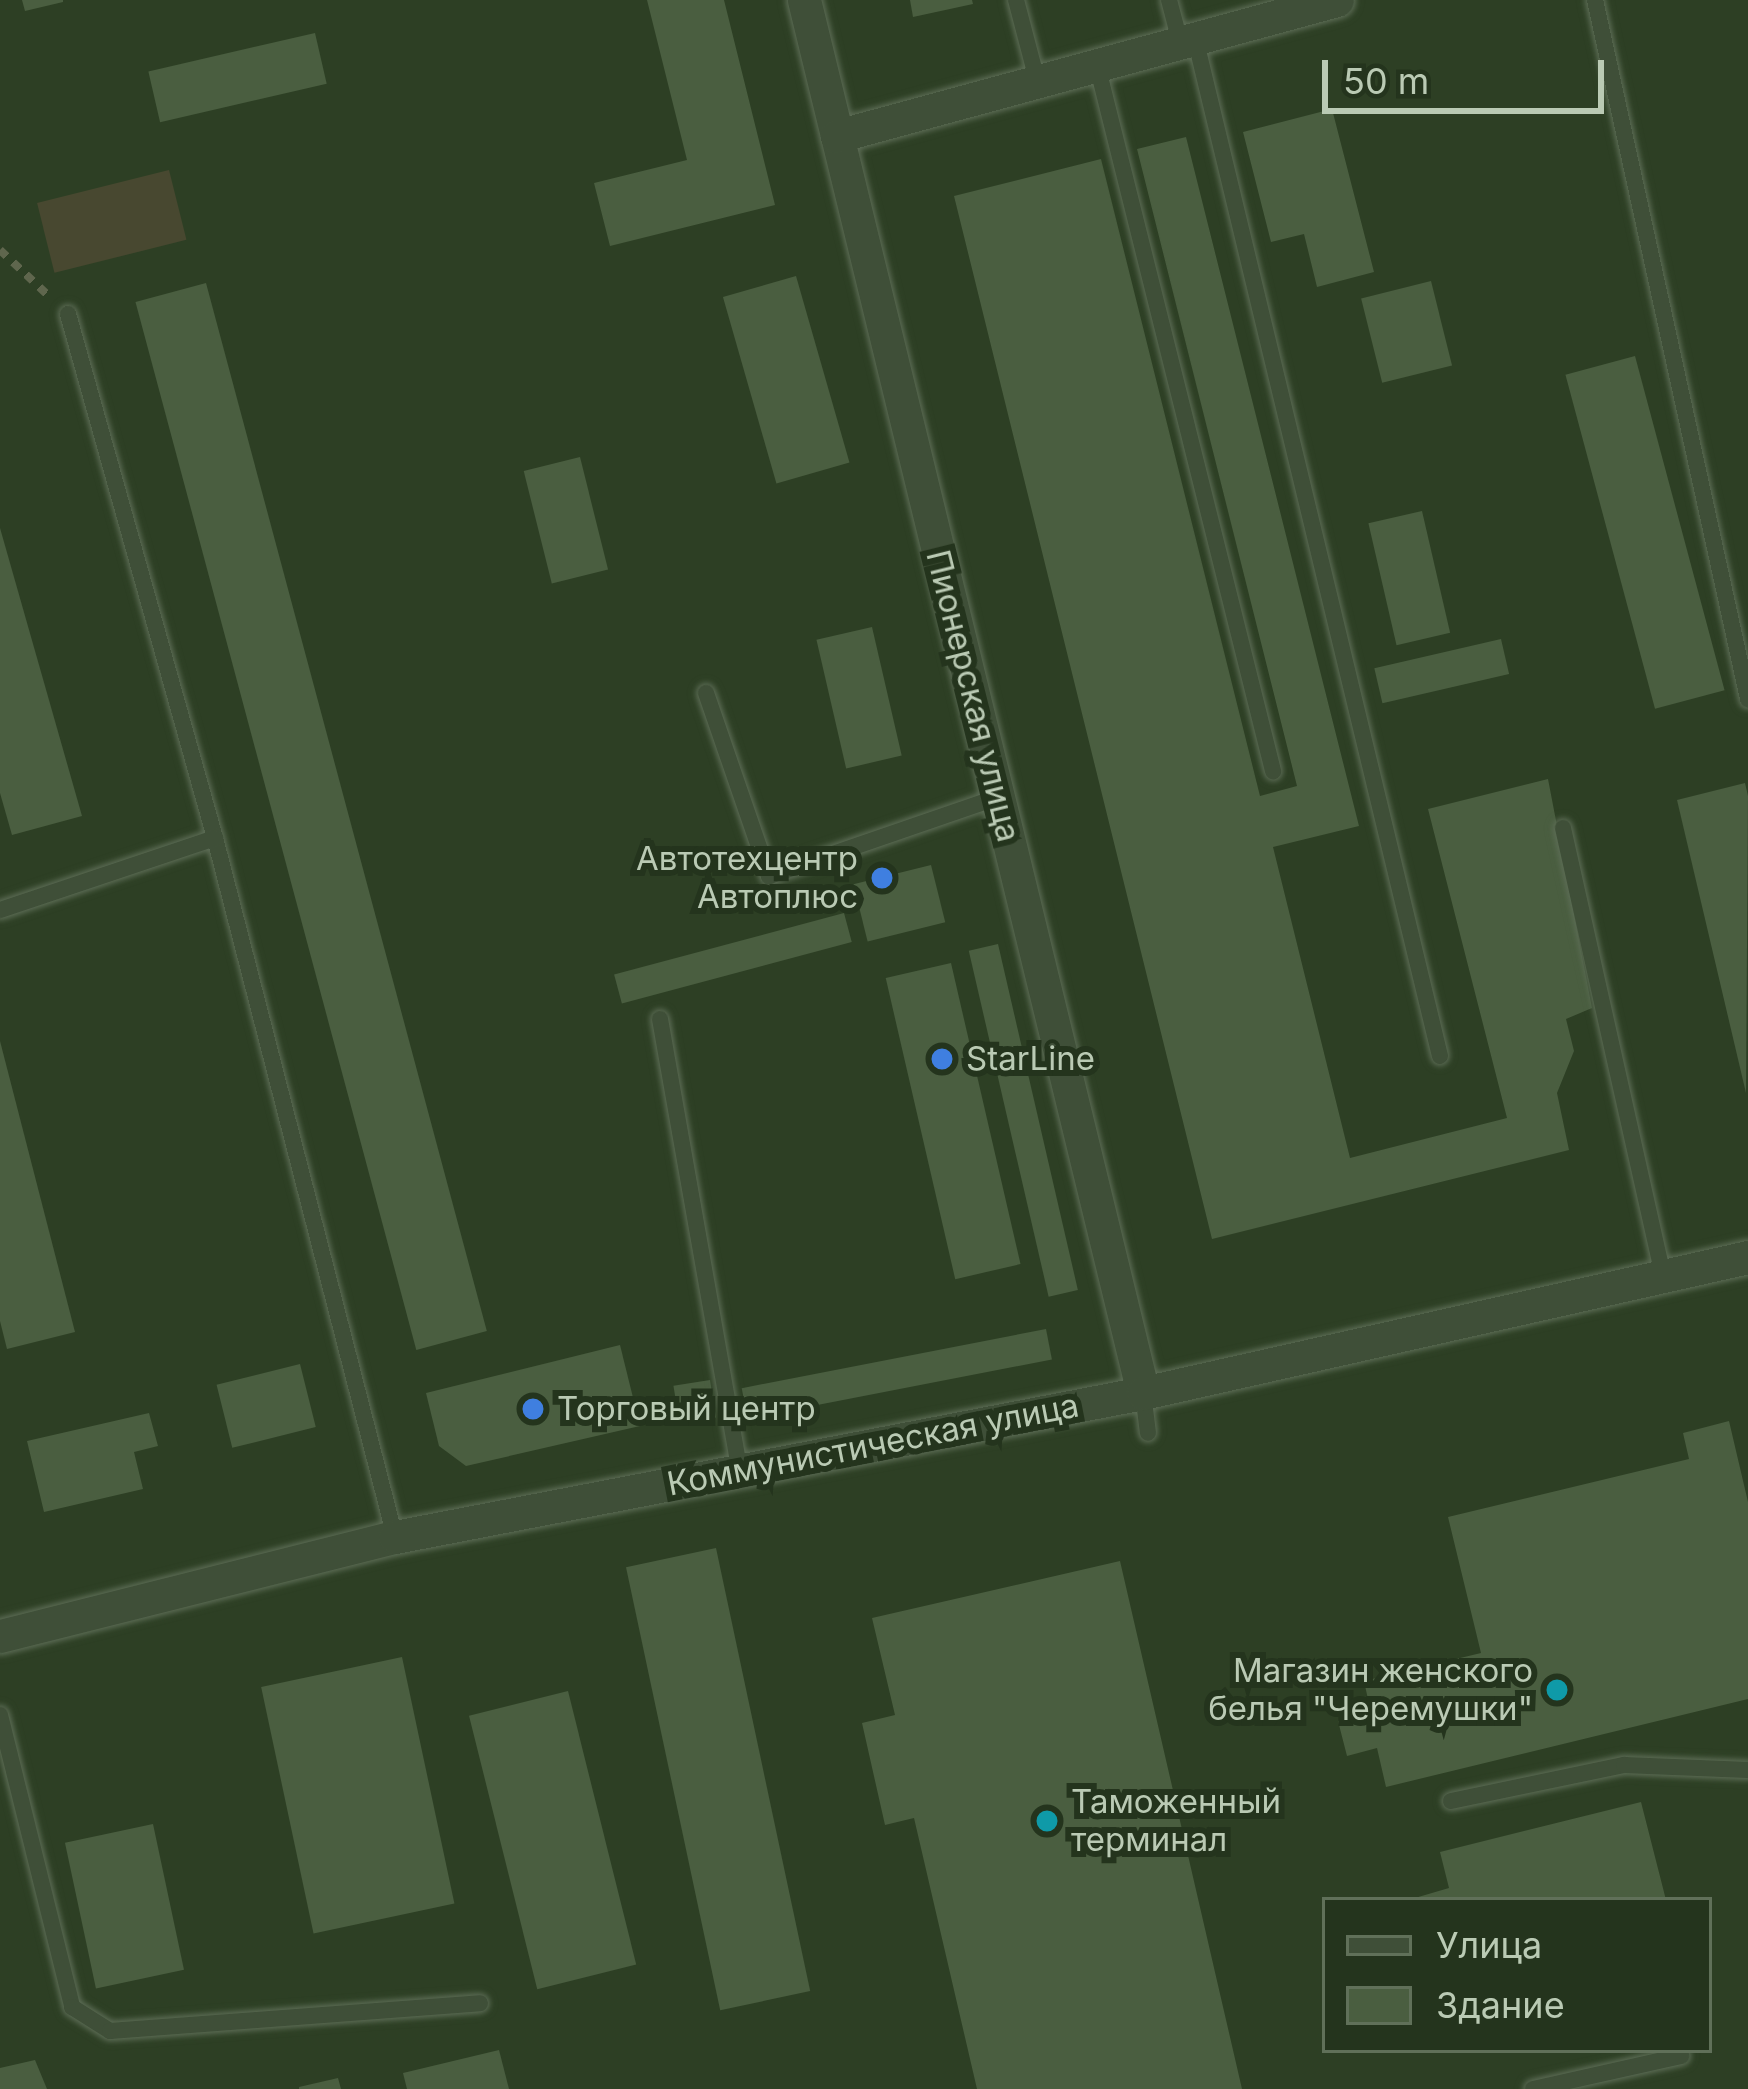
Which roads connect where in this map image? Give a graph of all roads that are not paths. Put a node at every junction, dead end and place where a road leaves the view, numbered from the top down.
1 (804, 0) edge
2 (1016, 0) edge
3 (1168, 0) edge
4 (1337, 0) edge
5 (1595, 0) edge
6 (1187, 40) junction
7 (1096, 65) junction
8 (1037, 80) junction
9 (837, 136) junction
10 (68, 314) road end
11 (706, 693) dead end
12 (1748, 699) edge
13 (1273, 771) dead end
14 (998, 797) junction
15 (1563, 828) dead end
16 (215, 838) junction
17 (1, 906) edge
18 (660, 1019) dead end
19 (1440, 1055) dead end
20 (1748, 1257) edge
21 (1663, 1276) junction
22 (1143, 1393) junction
23 (1148, 1433) dead end
24 (740, 1471) junction
25 (394, 1537) junction
26 (0, 1636) edge
27 (0, 1715) edge
28 (1748, 1770) edge
29 (1451, 1801) dead end
30 (480, 2003) dead end
31 (1681, 2056) dead end
32 (1533, 2089) edge

1 - 9 street, Пионерская улица
2 - 8 lane
3 - 6 lane
4 - 6 street
5 - 12 lane
6 - 7 street
6 - 19 lane
7 - 8 street
7 - 13 lane
8 - 9 street
9 - 14 street, Пионерская улица
10 - 16 lane
11 - 14 lane
14 - 22 street, Пионерская улица
15 - 21 lane
16 - 17 lane
16 - 25 lane
18 - 24 lane
20 - 21 street, Коммунистическая улица
21 - 22 street, Коммунистическая улица
22 - 23 lane
22 - 24 street, Коммунистическая улица
24 - 25 street, Коммунистическая улица
25 - 26 street, Коммунистическая улица
27 - 30 lane
28 - 29 lane
31 - 32 lane

